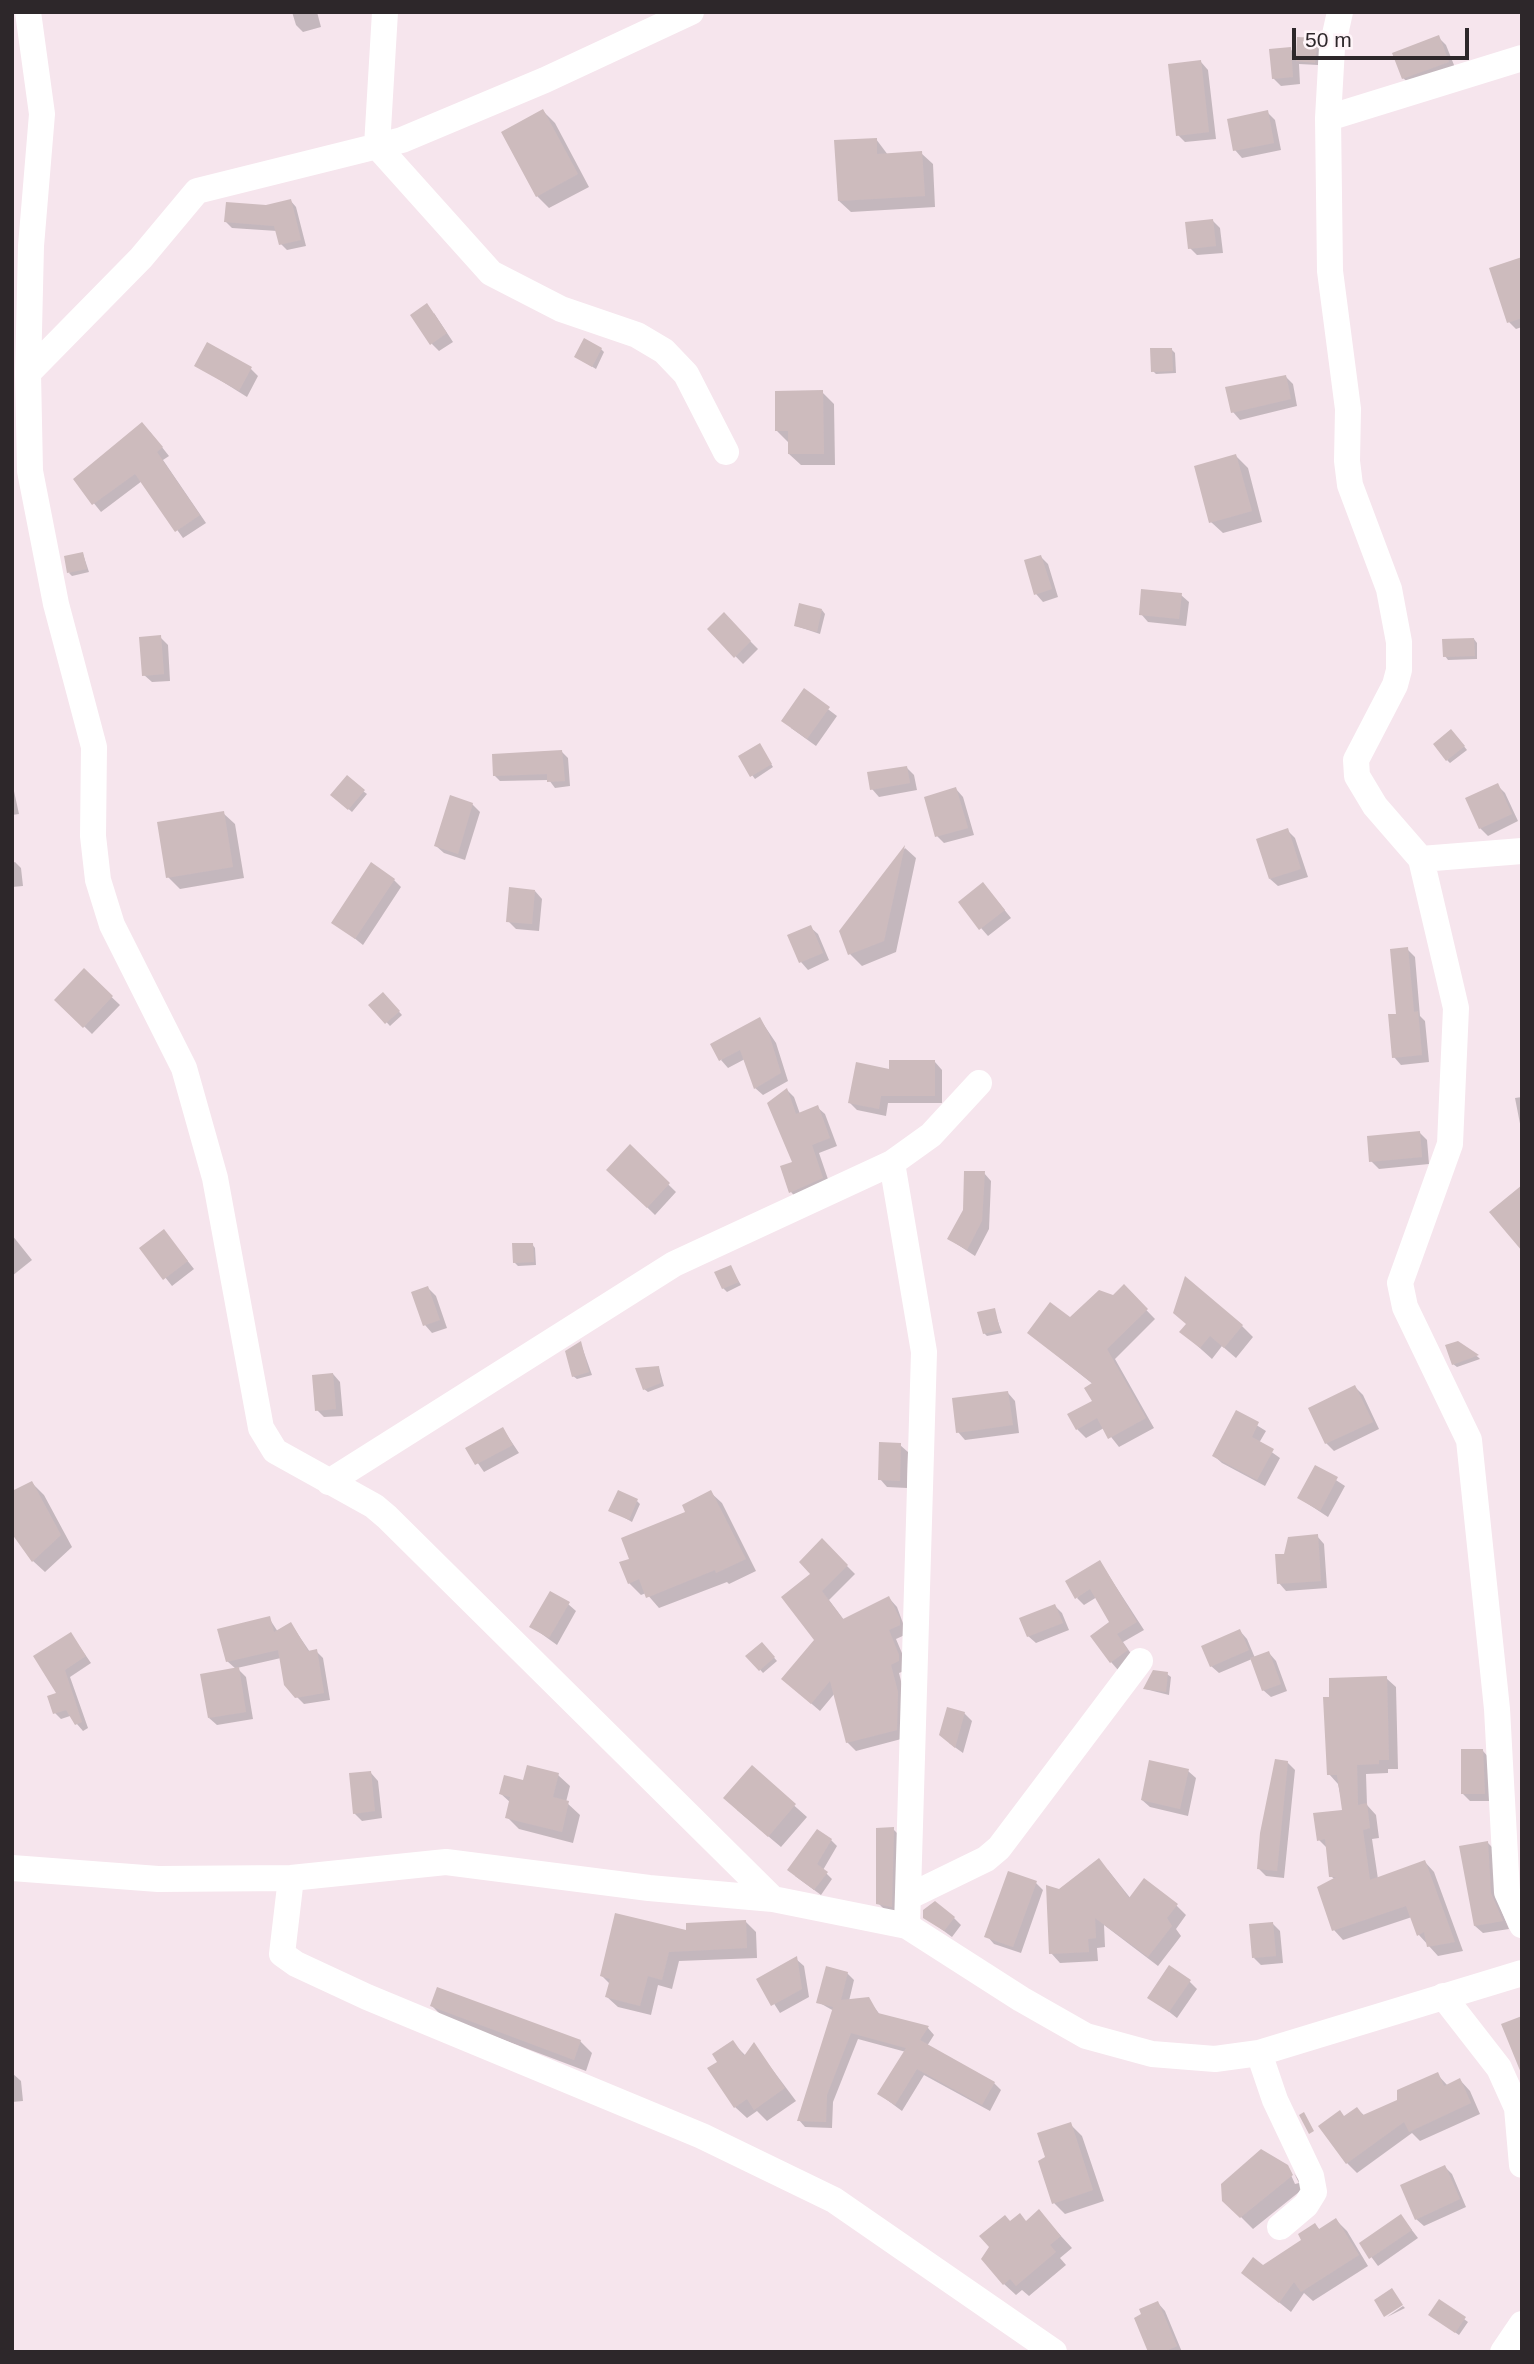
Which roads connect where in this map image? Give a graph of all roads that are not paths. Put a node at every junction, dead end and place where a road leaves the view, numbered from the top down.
1 (28, 12) edge
2 (385, 12) edge
3 (691, 12) edge
4 (1340, 12) edge
5 (1522, 58) edge
6 (1328, 118) junction
7 (377, 146) junction
8 (28, 373) junction
9 (726, 452) dead end
10 (1522, 851) edge
11 (1422, 859) junction
12 (979, 1083) dead end
13 (892, 1163) junction
14 (329, 1482) junction
15 (1140, 1661) dead end
16 (12, 1868) edge
17 (291, 1878) junction
18 (908, 1897) junction
19 (772, 1899) junction
20 (1522, 1925) edge
21 (907, 1926) junction
22 (1522, 1973) edge
23 (1443, 1996) junction
24 (1259, 2053) junction
25 (1522, 2165) edge
26 (1280, 2227) dead end
27 (1522, 2324) edge
28 (1054, 2352) edge
29 (1503, 2352) edge

1 - 8 street
2 - 7 street
3 - 7 street
4 - 6 street
5 - 6 street
6 - 11 street
7 - 8 street
7 - 9 street
8 - 14 street
10 - 11 street
11 - 20 street
12 - 13 street
13 - 14 street
13 - 18 street
14 - 19 street
15 - 18 street
16 - 17 street
17 - 19 street
17 - 28 street
18 - 21 street
19 - 21 street
21 - 24 street
22 - 23 street
23 - 24 street
23 - 25 street
24 - 26 street
27 - 29 street

